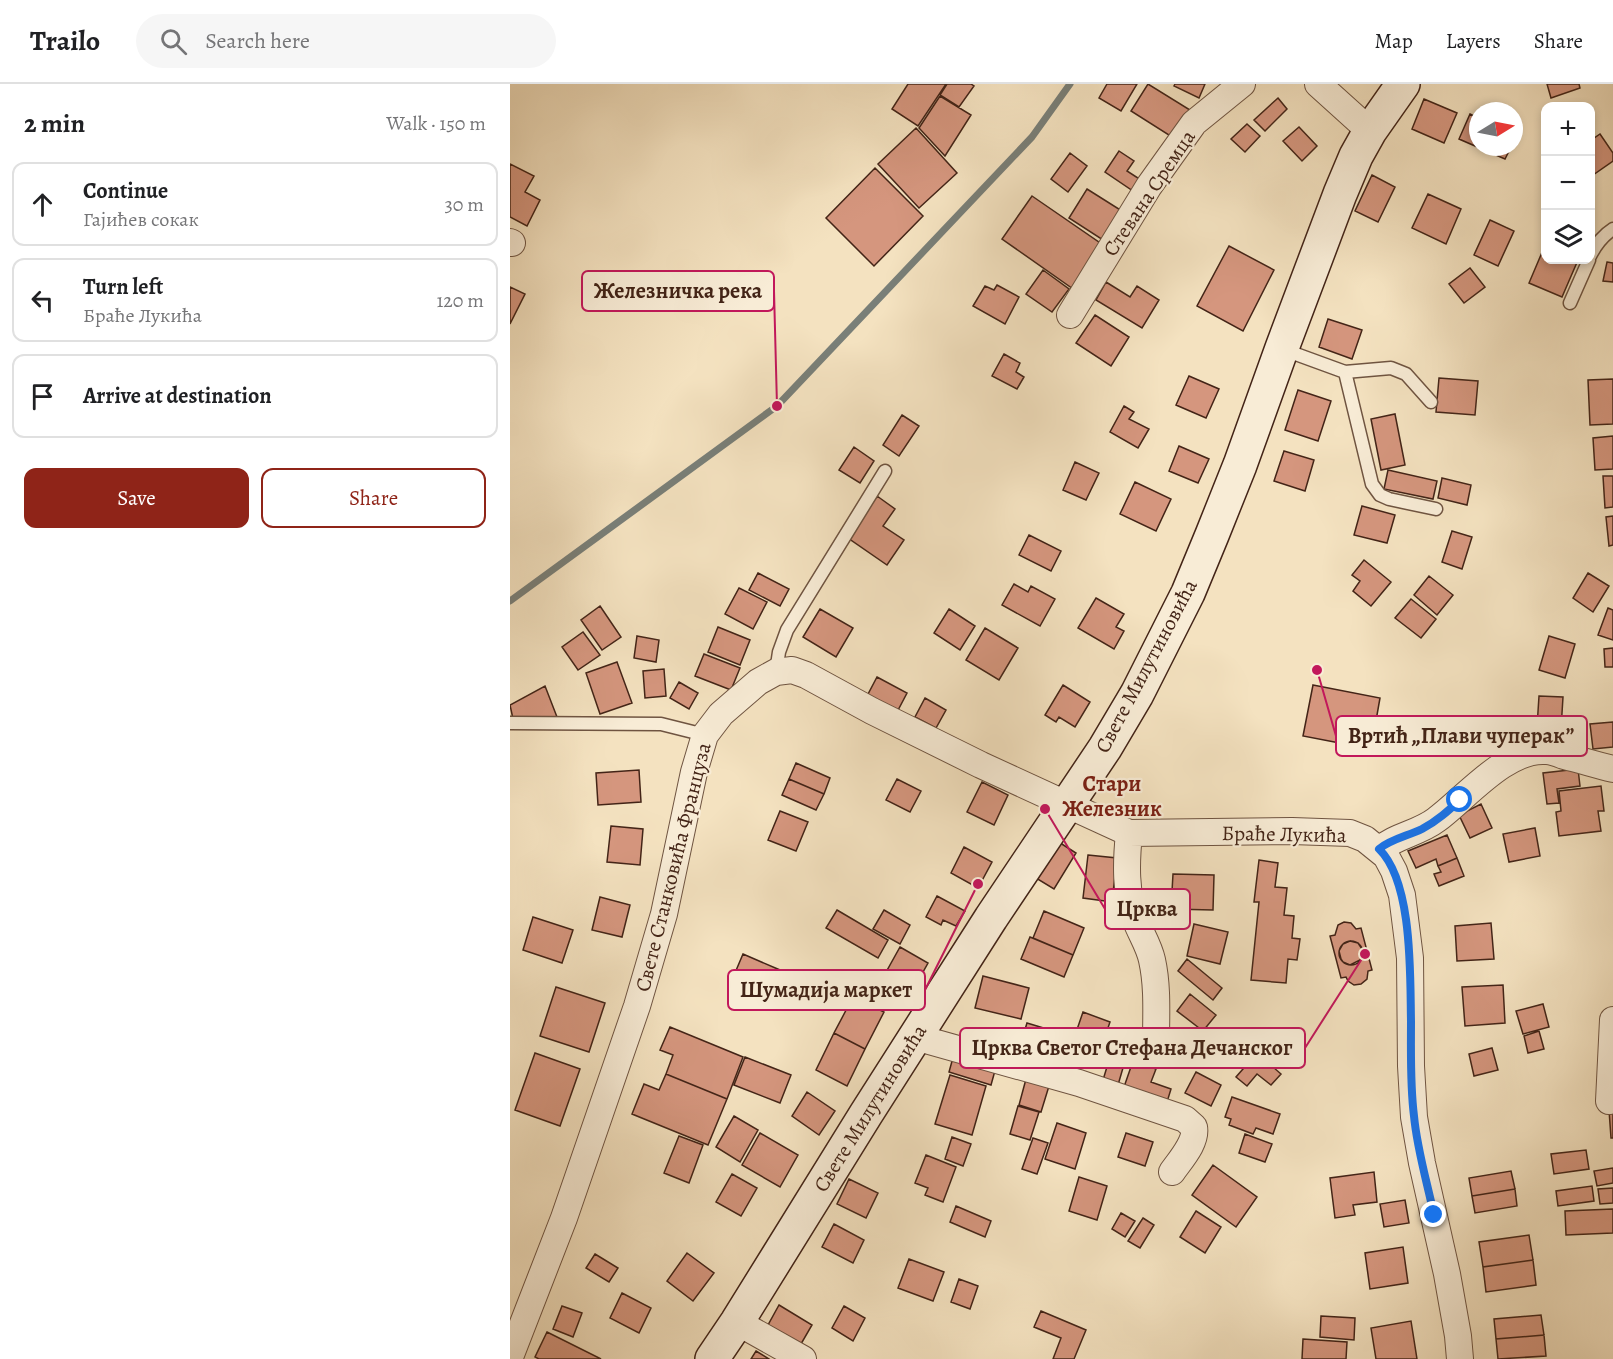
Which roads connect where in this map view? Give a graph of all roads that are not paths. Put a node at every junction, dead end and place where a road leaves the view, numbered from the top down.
1 (1242, 84) edge
2 (1318, 84) edge
3 (1403, 84) edge
4 (1370, 131) junction
5 (1613, 229) edge
6 (1595, 245) edge
7 (1587, 264) edge
8 (1570, 303) dead end
9 (1070, 315) dead end
10 (1282, 348) junction
11 (1345, 372) junction
12 (1431, 402) dead end
13 (885, 471) dead end
14 (1436, 509) dead end
15 (777, 672) junction
16 (510, 723) edge
17 (705, 735) junction
18 (1613, 769) edge
19 (1067, 804) junction
20 (1129, 834) junction
21 (1379, 849) junction
22 (1613, 1020) edge
23 (915, 1037) junction
24 (1156, 1043) dead end
25 (1609, 1101) dead end
26 (1173, 1172) dead end
27 (737, 1322) junction
28 (510, 1357) edge
29 (712, 1359) edge
30 (803, 1359) edge
31 (1460, 1359) edge

1 - 9 street, Стевана Сремца
2 - 4 street
3 - 4 street, Свете Милутиновића
4 - 10 street, Свете Милутиновића
5 - 6 lane
7 - 8 lane
10 - 11 lane
10 - 19 street, Свете Милутиновића
11 - 12 lane
11 - 14 lane
13 - 15 lane
15 - 17 street, Свете Станковића Француза
15 - 19 street
16 - 17 lane
17 - 28 street, Свете Станковића Француза
18 - 21 street
19 - 20 street, Браће Лукића
19 - 23 street, Свете Милутиновића
20 - 21 street, Браће Лукића
20 - 24 street
21 - 31 street, Браће Лукића
22 - 25 street
23 - 26 street
23 - 27 street, Свете Милутиновића
27 - 29 street, Свете Милутиновића
27 - 30 street

